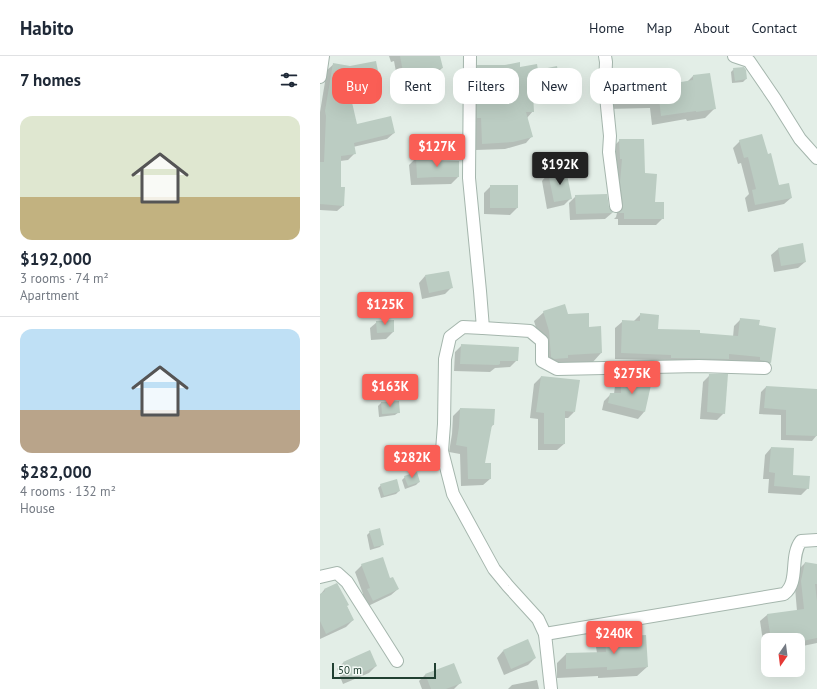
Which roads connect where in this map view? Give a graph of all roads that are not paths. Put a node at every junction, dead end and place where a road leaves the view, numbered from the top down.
1 (323, 56) edge
2 (470, 56) edge
3 (605, 56) edge
4 (734, 56) edge
5 (320, 77) edge
6 (817, 158) edge
7 (616, 206) dead end
8 (482, 328) junction
9 (764, 368) dead end
10 (817, 540) edge
11 (320, 577) edge
12 (546, 634) junction
13 (397, 661) dead end
14 (551, 689) edge

1 - 5 street
2 - 8 street
3 - 7 street
4 - 6 street
8 - 9 street
8 - 12 street
10 - 12 street
11 - 13 street
12 - 14 street

